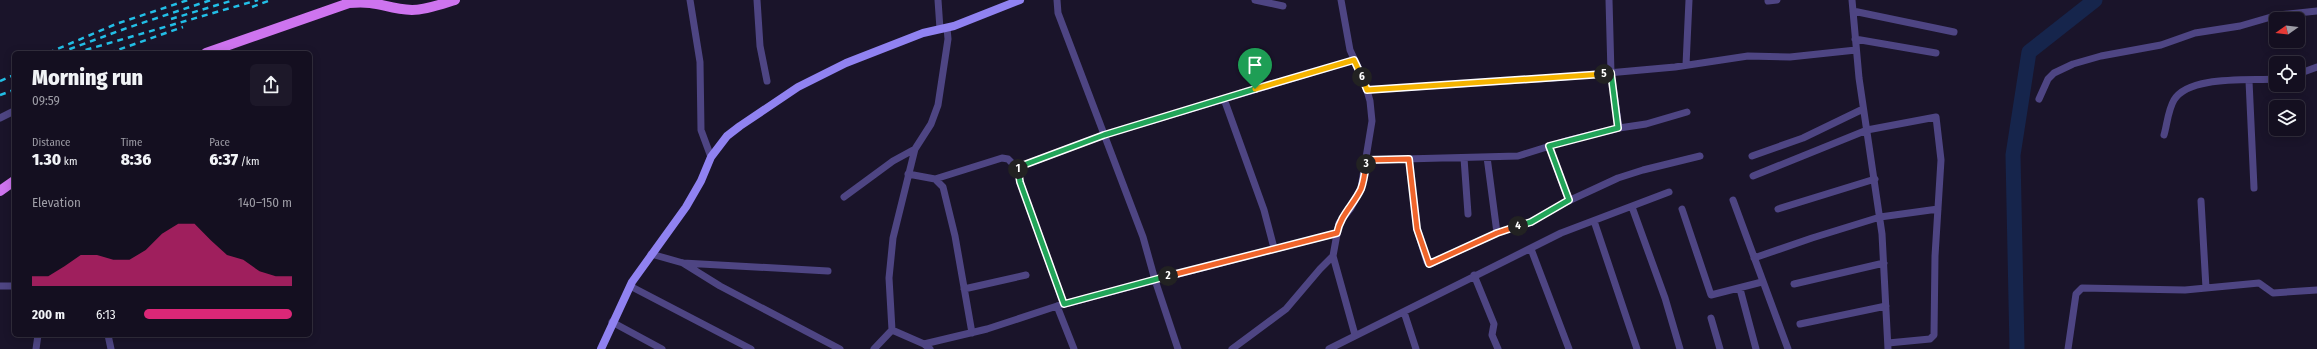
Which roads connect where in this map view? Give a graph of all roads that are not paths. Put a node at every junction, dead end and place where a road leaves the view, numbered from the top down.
1 (374, 0) edge
2 (455, 0) edge
3 (690, 0) edge
4 (757, 0) edge
5 (938, 0) edge
6 (1020, 0) edge
7 (1057, 0) edge
8 (1255, 0) edge
9 (1341, 0) edge
10 (1609, 0) edge
11 (1689, 0) edge
12 (1777, 0) edge
13 (1852, 0) edge
14 (1768, 1) edge
15 (1283, 6) dead end
16 (1853, 11) junction
17 (2317, 11) edge
18 (944, 28) junction
19 (1954, 32) dead end
20 (1855, 40) junction
21 (1856, 50) junction
22 (212, 51) edge
23 (1936, 53) dead end
24 (1354, 60) junction
25 (1686, 65) junction
26 (2317, 67) edge
27 (2305, 71) edge
28 (1611, 73) junction
29 (2269, 80) edge
30 (767, 81) dead end
31 (2249, 81) junction
32 (1367, 90) junction
33 (1224, 99) junction
34 (2039, 99) dead end
35 (1863, 109) junction
36 (12, 112) edge
37 (1687, 112) dead end
38 (0, 118) edge
39 (1618, 128) junction
40 (1867, 130) junction
41 (1104, 135) junction
42 (2164, 136) dead end
43 (1549, 146) junction
44 (915, 149) junction
45 (1700, 156) dead end
46 (1752, 156) dead end
47 (711, 157) junction
48 (1487, 157) junction
49 (1464, 158) junction
50 (1409, 159) junction
51 (1367, 160) junction
52 (1018, 169) junction
53 (908, 174) junction
54 (1753, 176) dead end
55 (936, 179) junction
56 (1875, 179) junction
57 (12, 182) edge
58 (2254, 188) dead end
59 (0, 191) edge
60 (1669, 192) dead end
61 (844, 197) dead end
62 (1569, 200) junction
63 (1733, 200) dead end
64 (2201, 201) dead end
65 (1632, 207) junction
66 (1938, 208) junction
67 (1682, 209) dead end
68 (1778, 209) dead end
69 (1468, 214) dead end
70 (1880, 217) junction
71 (1594, 221) junction
72 (1337, 233) junction
73 (1497, 233) junction
74 (1274, 248) junction
75 (1531, 249) junction
76 (651, 254) junction
77 (1333, 256) junction
78 (1754, 258) junction
79 (683, 263) junction
80 (1884, 263) junction
81 (828, 271) dead end
82 (1026, 275) dead end
83 (1474, 276) junction
84 (1155, 280) junction
85 (1762, 282) junction
86 (1794, 284) dead end
87 (0, 286) edge
88 (12, 286) edge
89 (630, 286) junction
90 (2206, 288) junction
91 (964, 289) junction
92 (1740, 289) junction
93 (2317, 290) edge
94 (1060, 305) junction
95 (1886, 306) junction
96 (1404, 312) junction
97 (1711, 318) dead end
98 (612, 322) junction
99 (1800, 324) dead end
100 (892, 330) junction
101 (972, 333) junction
102 (1355, 335) junction
103 (38, 337) edge
104 (108, 337) edge
105 (924, 344) junction
106 (1888, 346) edge
107 (36, 349) edge
108 (111, 349) edge
109 (601, 349) edge
110 (662, 349) edge
111 (752, 349) edge
112 (840, 349) edge
113 (874, 349) edge
114 (930, 349) edge
115 (1074, 349) edge
116 (1178, 349) edge
117 (1232, 349) edge
118 (1329, 349) edge
119 (1416, 349) edge
120 (1498, 349) edge
121 (1569, 349) edge
122 (1637, 349) edge
123 (1680, 349) edge
124 (1720, 349) edge
125 (1756, 349) edge
126 (1788, 349) edge
127 (2068, 349) edge

1 - 2 main road
1 - 22 main road
3 - 47 street
4 - 30 street
5 - 18 street
6 - 18 street
7 - 41 street
8 - 15 street
9 - 24 street
10 - 28 street
11 - 25 street
12 - 14 street
13 - 16 street
16 - 19 street
16 - 20 street
17 - 34 street
18 - 44 street
18 - 47 street
20 - 21 street
20 - 23 street
21 - 25 street
21 - 35 street
24 - 32 street
24 - 33 street
25 - 28 street
26 - 27 street
28 - 32 street
28 - 39 street
29 - 31 street
31 - 42 street
31 - 58 street
32 - 51 street
33 - 41 street
33 - 74 street
35 - 40 street
35 - 46 street
36 - 38 street
37 - 39 street
39 - 43 street
40 - 54 street
40 - 56 street
40 - 66 street
41 - 52 street
41 - 84 street
43 - 48 street
43 - 62 street
44 - 53 street
44 - 61 street
45 - 62 street
47 - 76 street
48 - 49 street
48 - 73 street
49 - 50 street
49 - 69 street
50 - 51 street
50 - 73 street
51 - 72 street
52 - 55 street
52 - 94 street
53 - 55 street
53 - 100 street
55 - 91 street
56 - 68 street
56 - 70 street
57 - 59 main road
60 - 65 street
62 - 73 street
63 - 78 street
64 - 90 street
65 - 71 street
65 - 123 street
66 - 70 street
66 - 106 street
67 - 92 street
70 - 78 street
70 - 80 street
71 - 75 street
71 - 122 street
72 - 74 street
72 - 77 street
74 - 84 street
75 - 83 street
75 - 121 street
76 - 79 street
76 - 89 street
77 - 102 street
77 - 117 street
78 - 85 street
79 - 81 street
79 - 112 street
80 - 86 street
80 - 95 street
82 - 91 street
83 - 96 street
83 - 120 street
84 - 94 street
84 - 116 street
85 - 92 street
85 - 126 street
87 - 88 street
89 - 98 street
89 - 111 street
90 - 93 street
90 - 127 street
91 - 101 street
92 - 125 street
94 - 101 street
94 - 115 street
95 - 99 street
95 - 106 street
96 - 102 street
96 - 119 street
97 - 124 street
98 - 109 street
98 - 110 street
100 - 105 street
100 - 113 street
101 - 105 street
102 - 118 street
103 - 107 street
104 - 108 street
105 - 114 street

